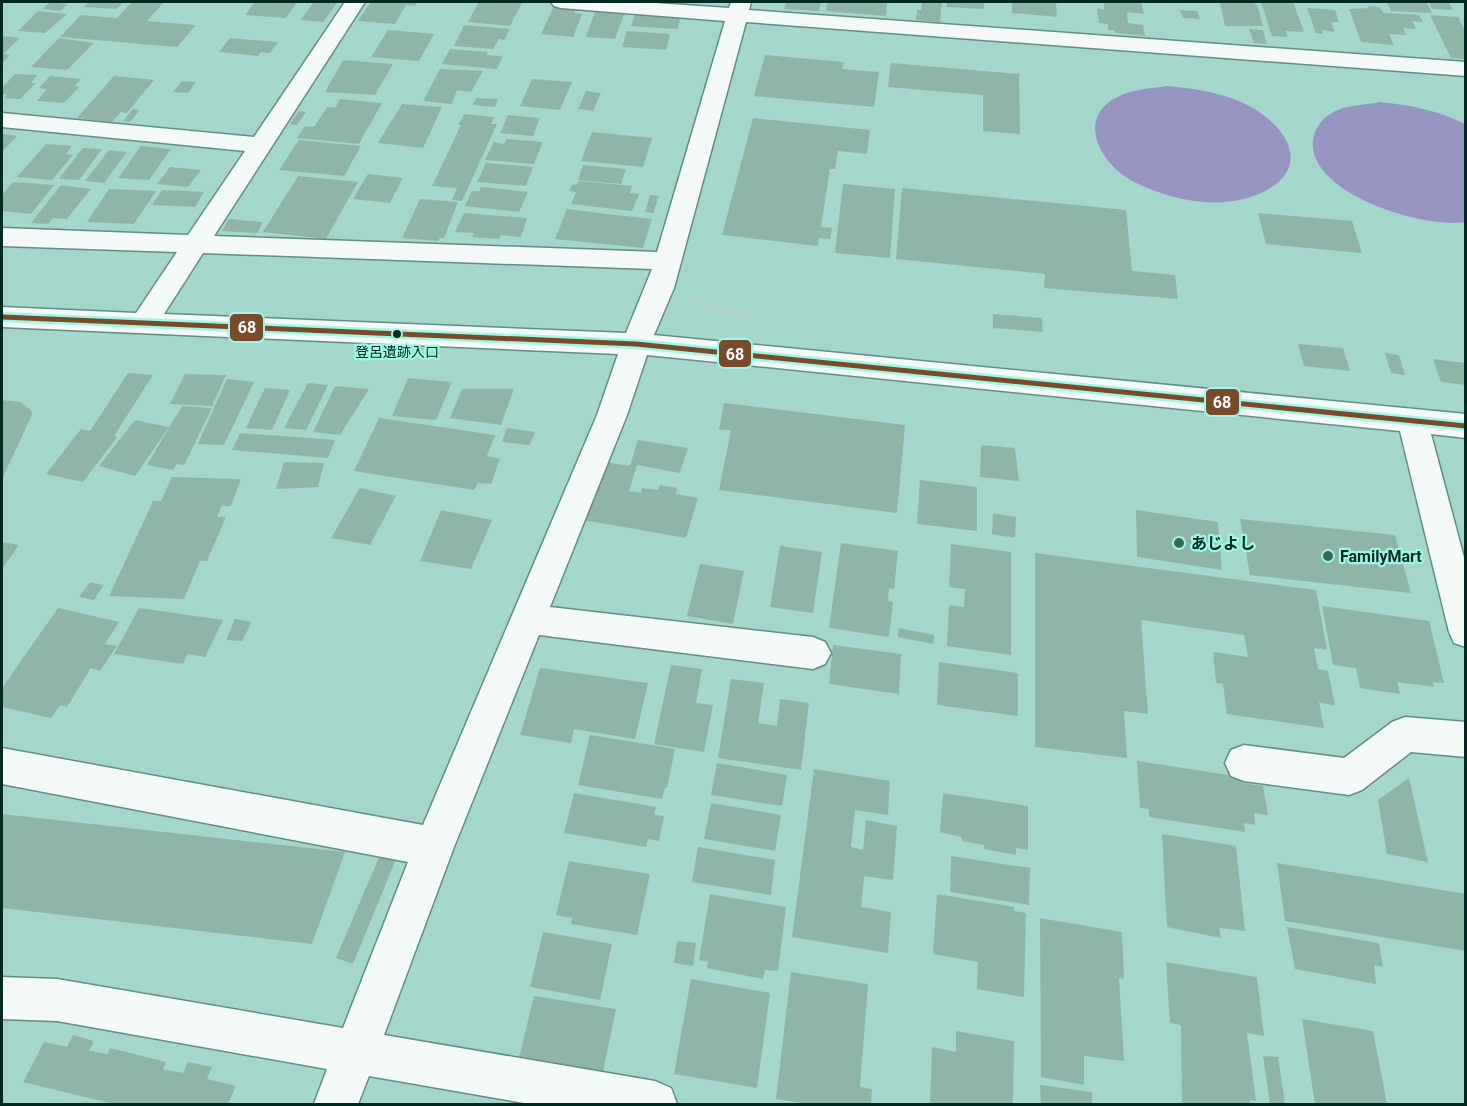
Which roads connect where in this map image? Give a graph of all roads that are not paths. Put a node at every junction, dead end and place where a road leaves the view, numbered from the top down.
1 (356, 2) edge
2 (561, 2) edge
3 (739, 8) edge
4 (1466, 69) edge
5 (2, 120) edge
6 (261, 145) junction
7 (2, 237) edge
8 (194, 245) junction
9 (668, 261) junction
10 (2, 317) edge
11 (143, 324) junction
12 (636, 344) junction
13 (1412, 420) junction
14 (1466, 426) edge
15 (528, 619) junction
16 (1466, 633) edge
17 (813, 653) dead end
18 (1466, 740) edge
19 (1244, 763) dead end
20 (2, 766) edge
21 (434, 847) junction
22 (2, 998) edge
23 (357, 1052) junction
24 (336, 1104) edge
25 (655, 1104) edge

1 - 6 street
2 - 3 street
3 - 4 street
3 - 9 street
5 - 6 street
6 - 8 street
7 - 8 street
8 - 9 street
8 - 11 street
9 - 12 street
10 - 11 street
11 - 12 street
12 - 13 street
12 - 15 street
13 - 14 street
13 - 16 street
15 - 17 street
15 - 21 street
18 - 19 street
20 - 21 street
21 - 23 street
22 - 23 street
23 - 24 street
23 - 25 street

